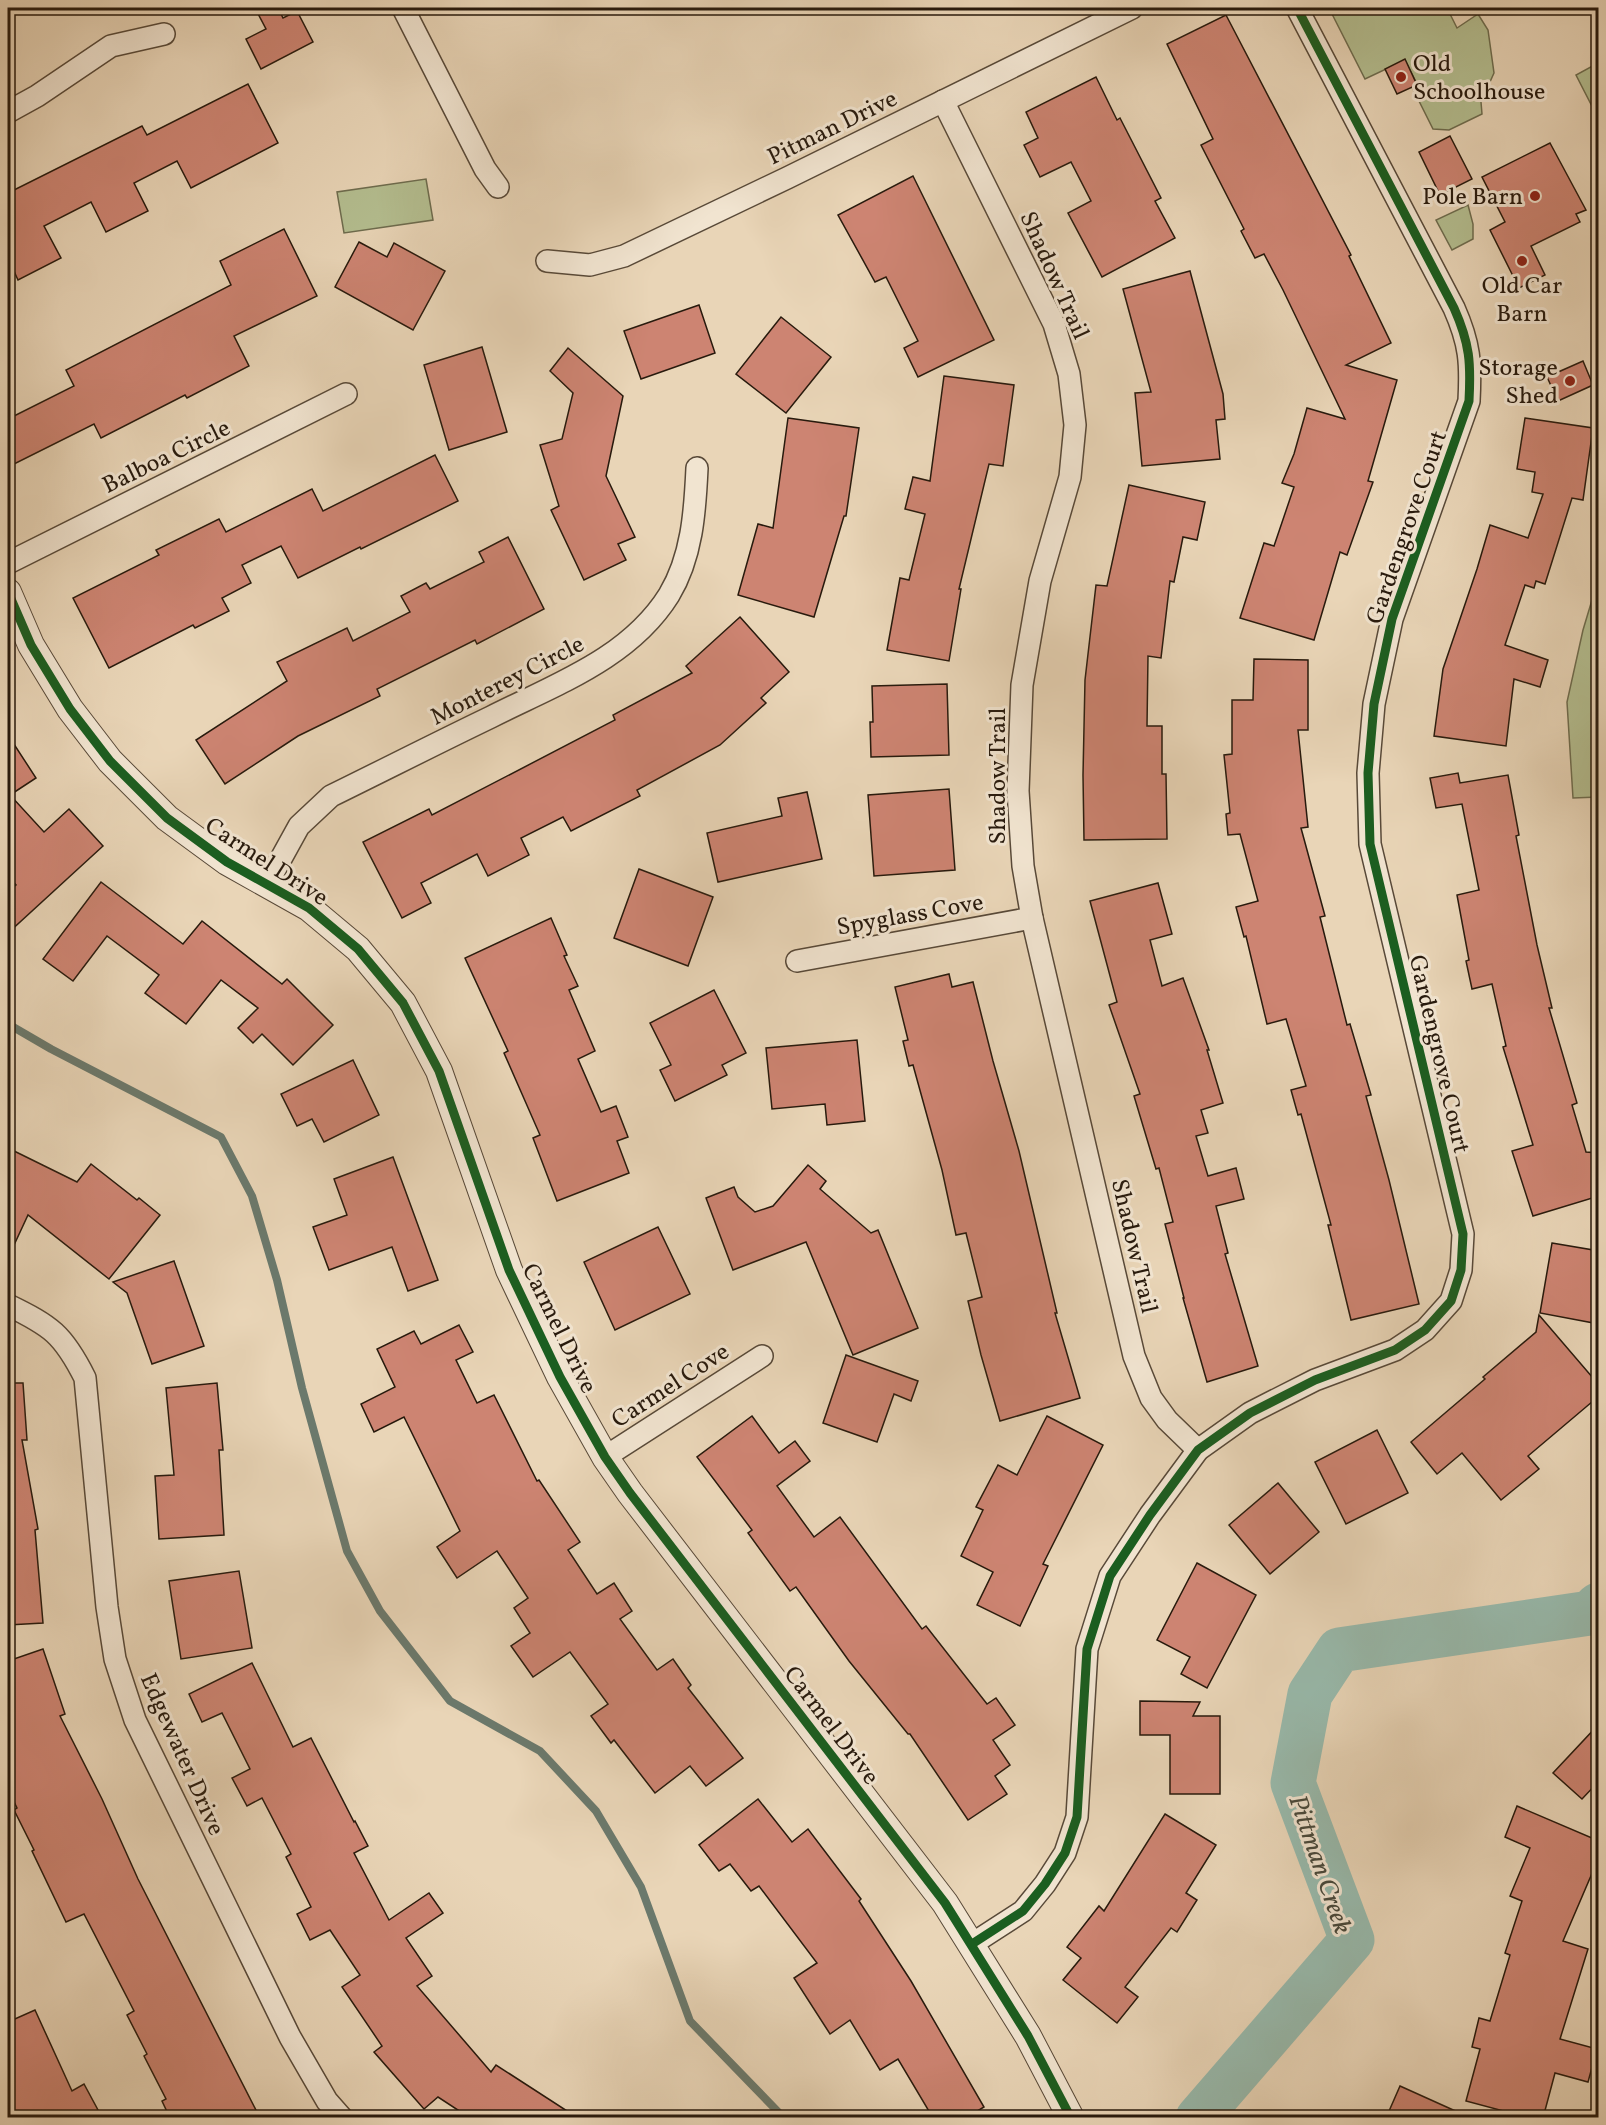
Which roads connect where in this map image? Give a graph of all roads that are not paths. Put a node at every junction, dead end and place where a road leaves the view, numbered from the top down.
1 (403, 8) edge
2 (1132, 8) edge
3 (1297, 8) edge
4 (164, 34) dead end
5 (943, 101) junction
6 (8, 112) edge
7 (498, 187) dead end
8 (547, 261) dead end
9 (346, 394) dead end
10 (698, 468) dead end
11 (8, 563) edge
12 (8, 592) edge
13 (267, 884) junction
14 (1032, 918) junction
15 (797, 961) dead end
16 (8, 1305) edge
17 (762, 1356) dead end
18 (1198, 1450) junction
19 (605, 1456) junction
20 (972, 1944) junction
21 (342, 2118) edge
22 (1071, 2118) edge

1 - 7 street
2 - 5 street, Pitman Drive
3 - 18 street, Gardengrove Court
4 - 6 street
5 - 8 street, Pitman Drive
5 - 14 street, Shadow Trail
9 - 11 street, Balboa Circle
10 - 13 street, Monterey Circle
12 - 13 street, Carmel Drive
13 - 19 street, Carmel Drive
14 - 15 street, Spyglass Cove
14 - 18 street, Shadow Trail
16 - 21 street, Edgewater Drive
17 - 19 street, Carmel Cove
18 - 20 street, Gardengrove Court
19 - 20 street, Carmel Drive
20 - 22 street, Carmel Drive

